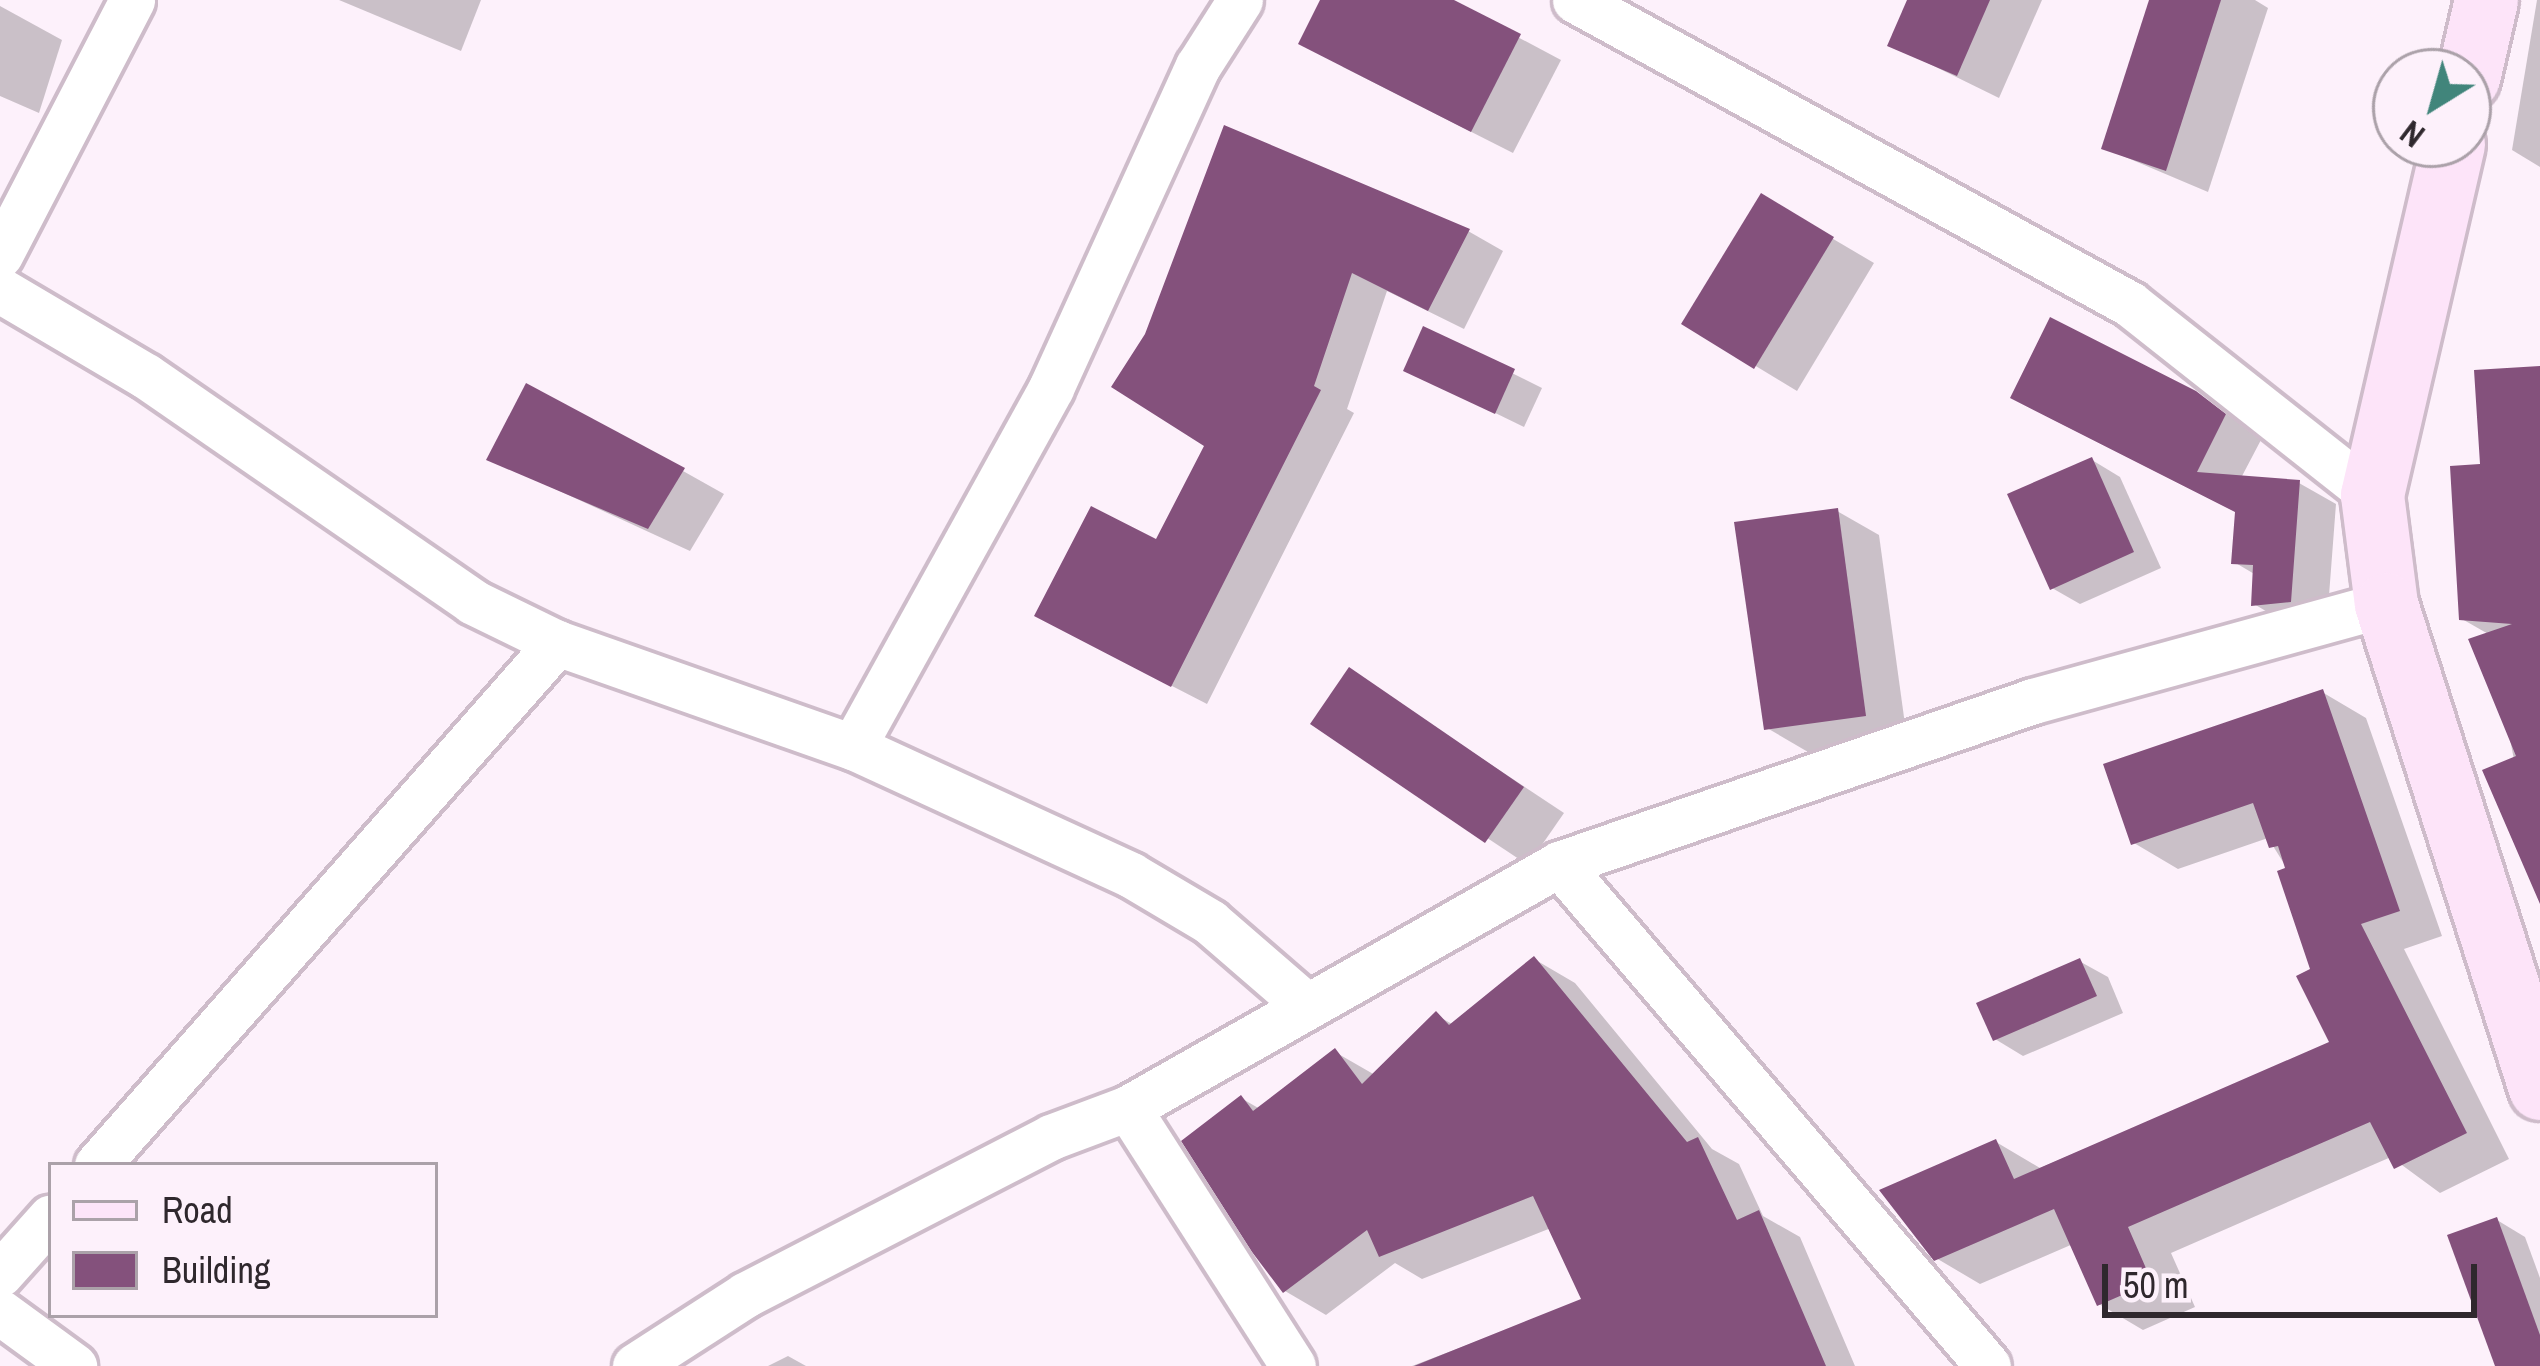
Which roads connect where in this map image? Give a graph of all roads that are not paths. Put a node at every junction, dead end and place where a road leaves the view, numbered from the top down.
1 (132, 0) edge
2 (1240, 0) edge
3 (1575, 0) edge
4 (2486, 0) edge
5 (2475, 48) edge
6 (2447, 168) edge
7 (0, 255) edge
8 (0, 290) edge
9 (2372, 495) junction
10 (2386, 604) junction
11 (557, 643) junction
12 (853, 746) junction
13 (1559, 864) junction
14 (1307, 1006) junction
15 (2540, 1088) edge
16 (1128, 1108) junction
17 (100, 1162) edge
18 (48, 1219) edge
19 (0, 1274) edge
20 (0, 1312) edge
21 (74, 1366) edge
22 (635, 1366) edge
23 (1293, 1366) edge
24 (1988, 1366) edge

1 - 7 street
2 - 12 street
3 - 9 street
4 - 5 street
6 - 9 street
8 - 11 street
9 - 10 street
10 - 13 street
10 - 15 street
11 - 12 street
11 - 17 street
12 - 14 street
13 - 14 street
13 - 24 street
14 - 16 street
16 - 22 street
16 - 23 street
18 - 19 street
20 - 21 street

